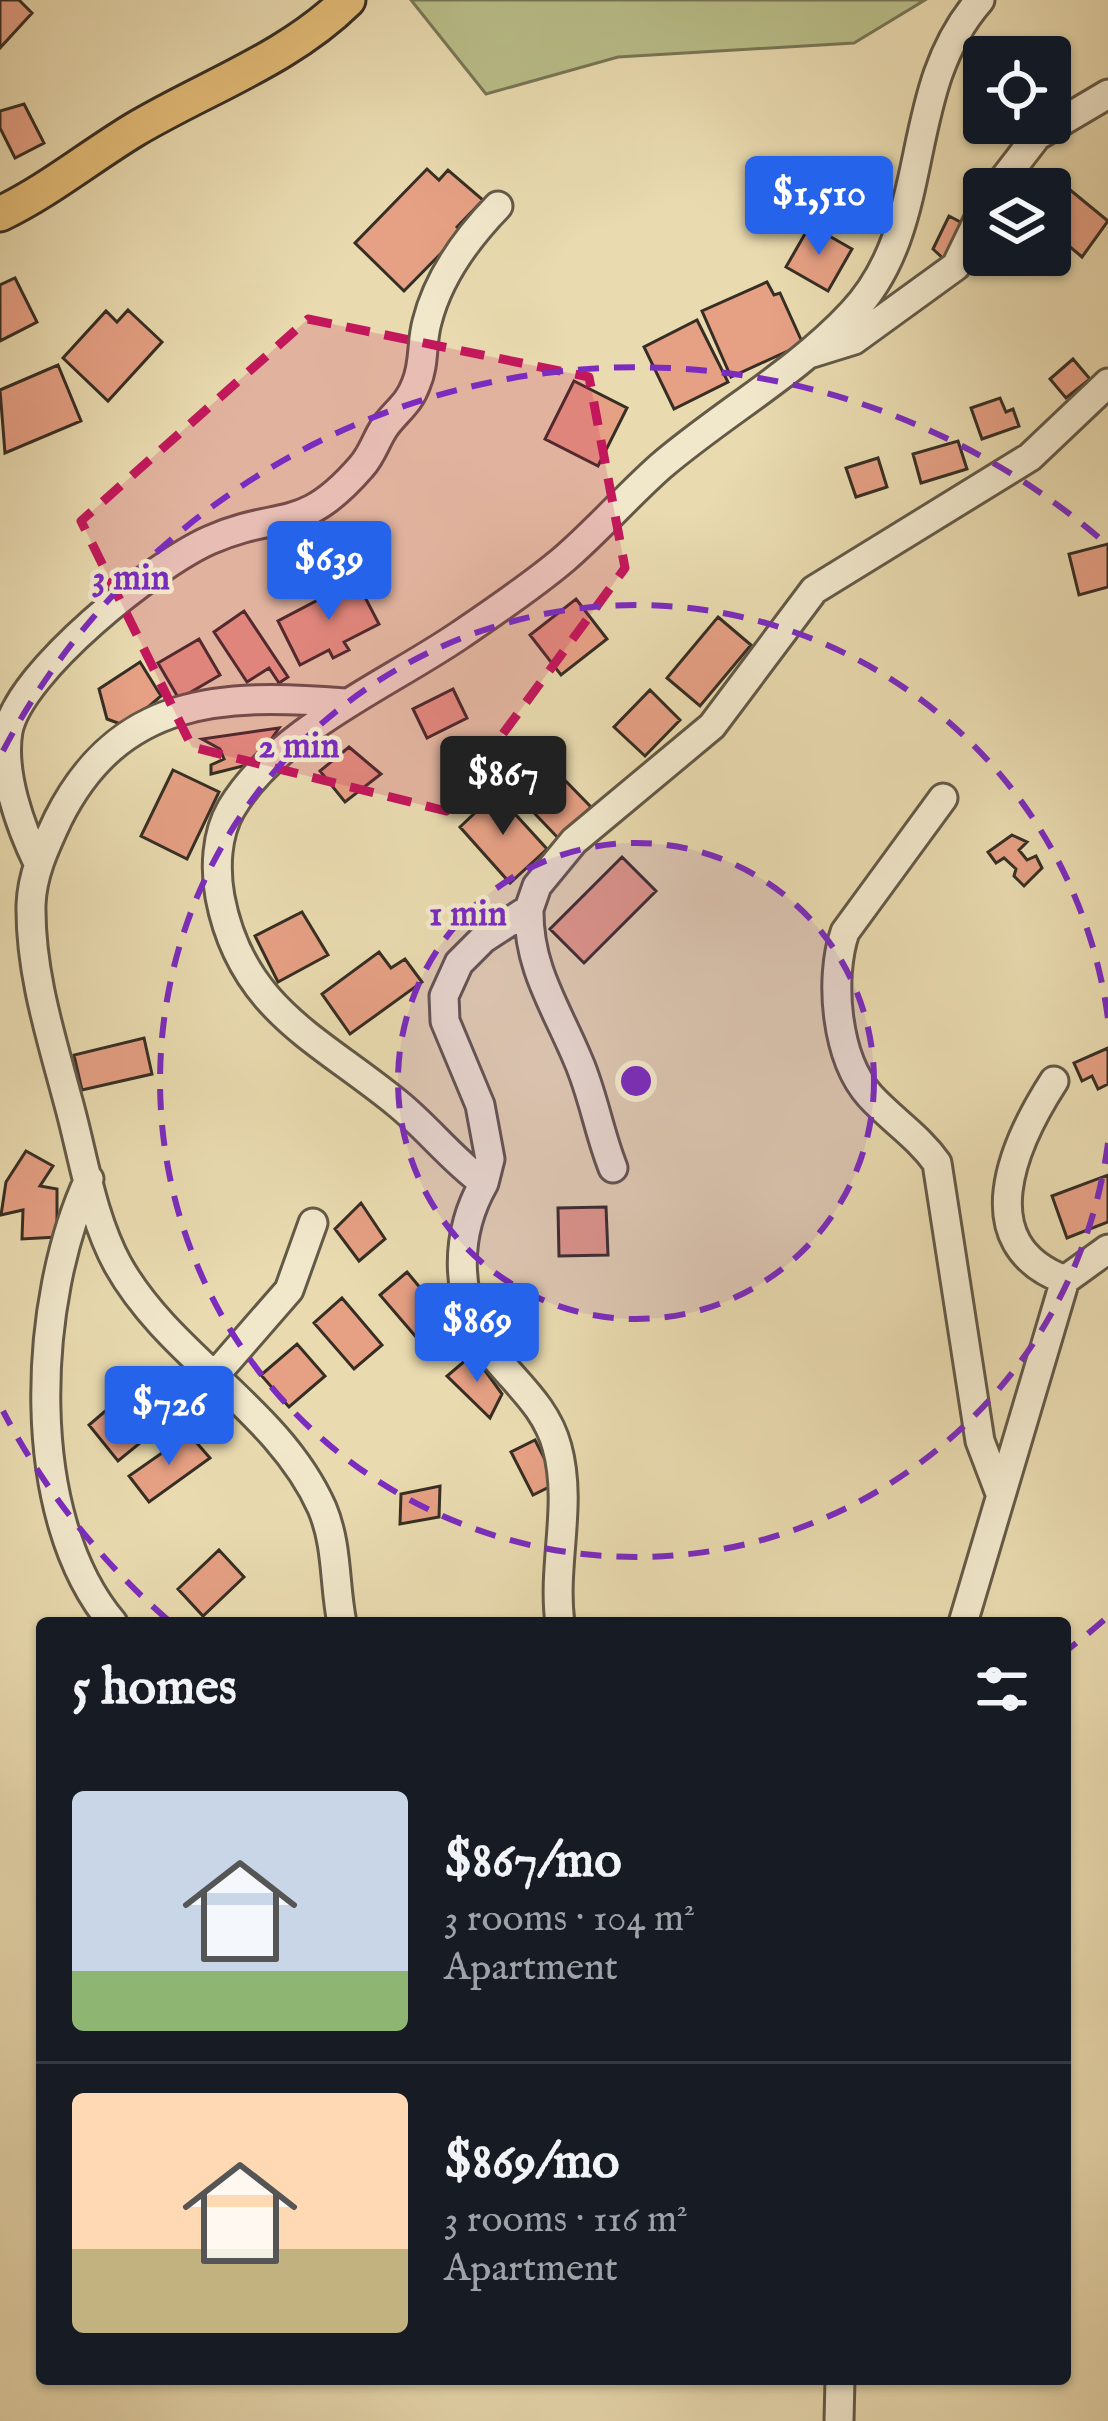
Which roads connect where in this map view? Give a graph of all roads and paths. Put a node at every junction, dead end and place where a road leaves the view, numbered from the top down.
1 (348, 0) edge
2 (980, 0) edge
3 (1108, 94) edge
4 (1012, 168) edge
5 (498, 206) dead end
6 (0, 214) edge
7 (963, 252) edge
8 (808, 354) junction
9 (1108, 383) edge
10 (345, 703) junction
11 (943, 798) dead end
12 (38, 863) junction
13 (529, 909) junction
14 (1054, 1082) dead end
15 (613, 1168) dead end
16 (89, 1179) junction
17 (484, 1183) junction
18 (313, 1223) dead end
19 (1108, 1249) edge
20 (1065, 1280) junction
21 (215, 1375) junction
22 (999, 1492) junction
23 (109, 1617) edge
24 (342, 1617) edge
25 (559, 1617) edge
26 (965, 1617) edge
27 (840, 2385) edge
28 (839, 2421) edge

1 - 6 main road
2 - 8 street
3 - 4 street
5 - 12 street
7 - 8 street
8 - 10 street
9 - 13 street
10 - 12 street
10 - 17 street
11 - 22 street
12 - 16 street
13 - 15 street
13 - 17 street
14 - 20 street
16 - 21 street
16 - 23 street
17 - 25 street
18 - 21 street
19 - 20 street
20 - 22 street
21 - 24 street
22 - 26 street
27 - 28 street

